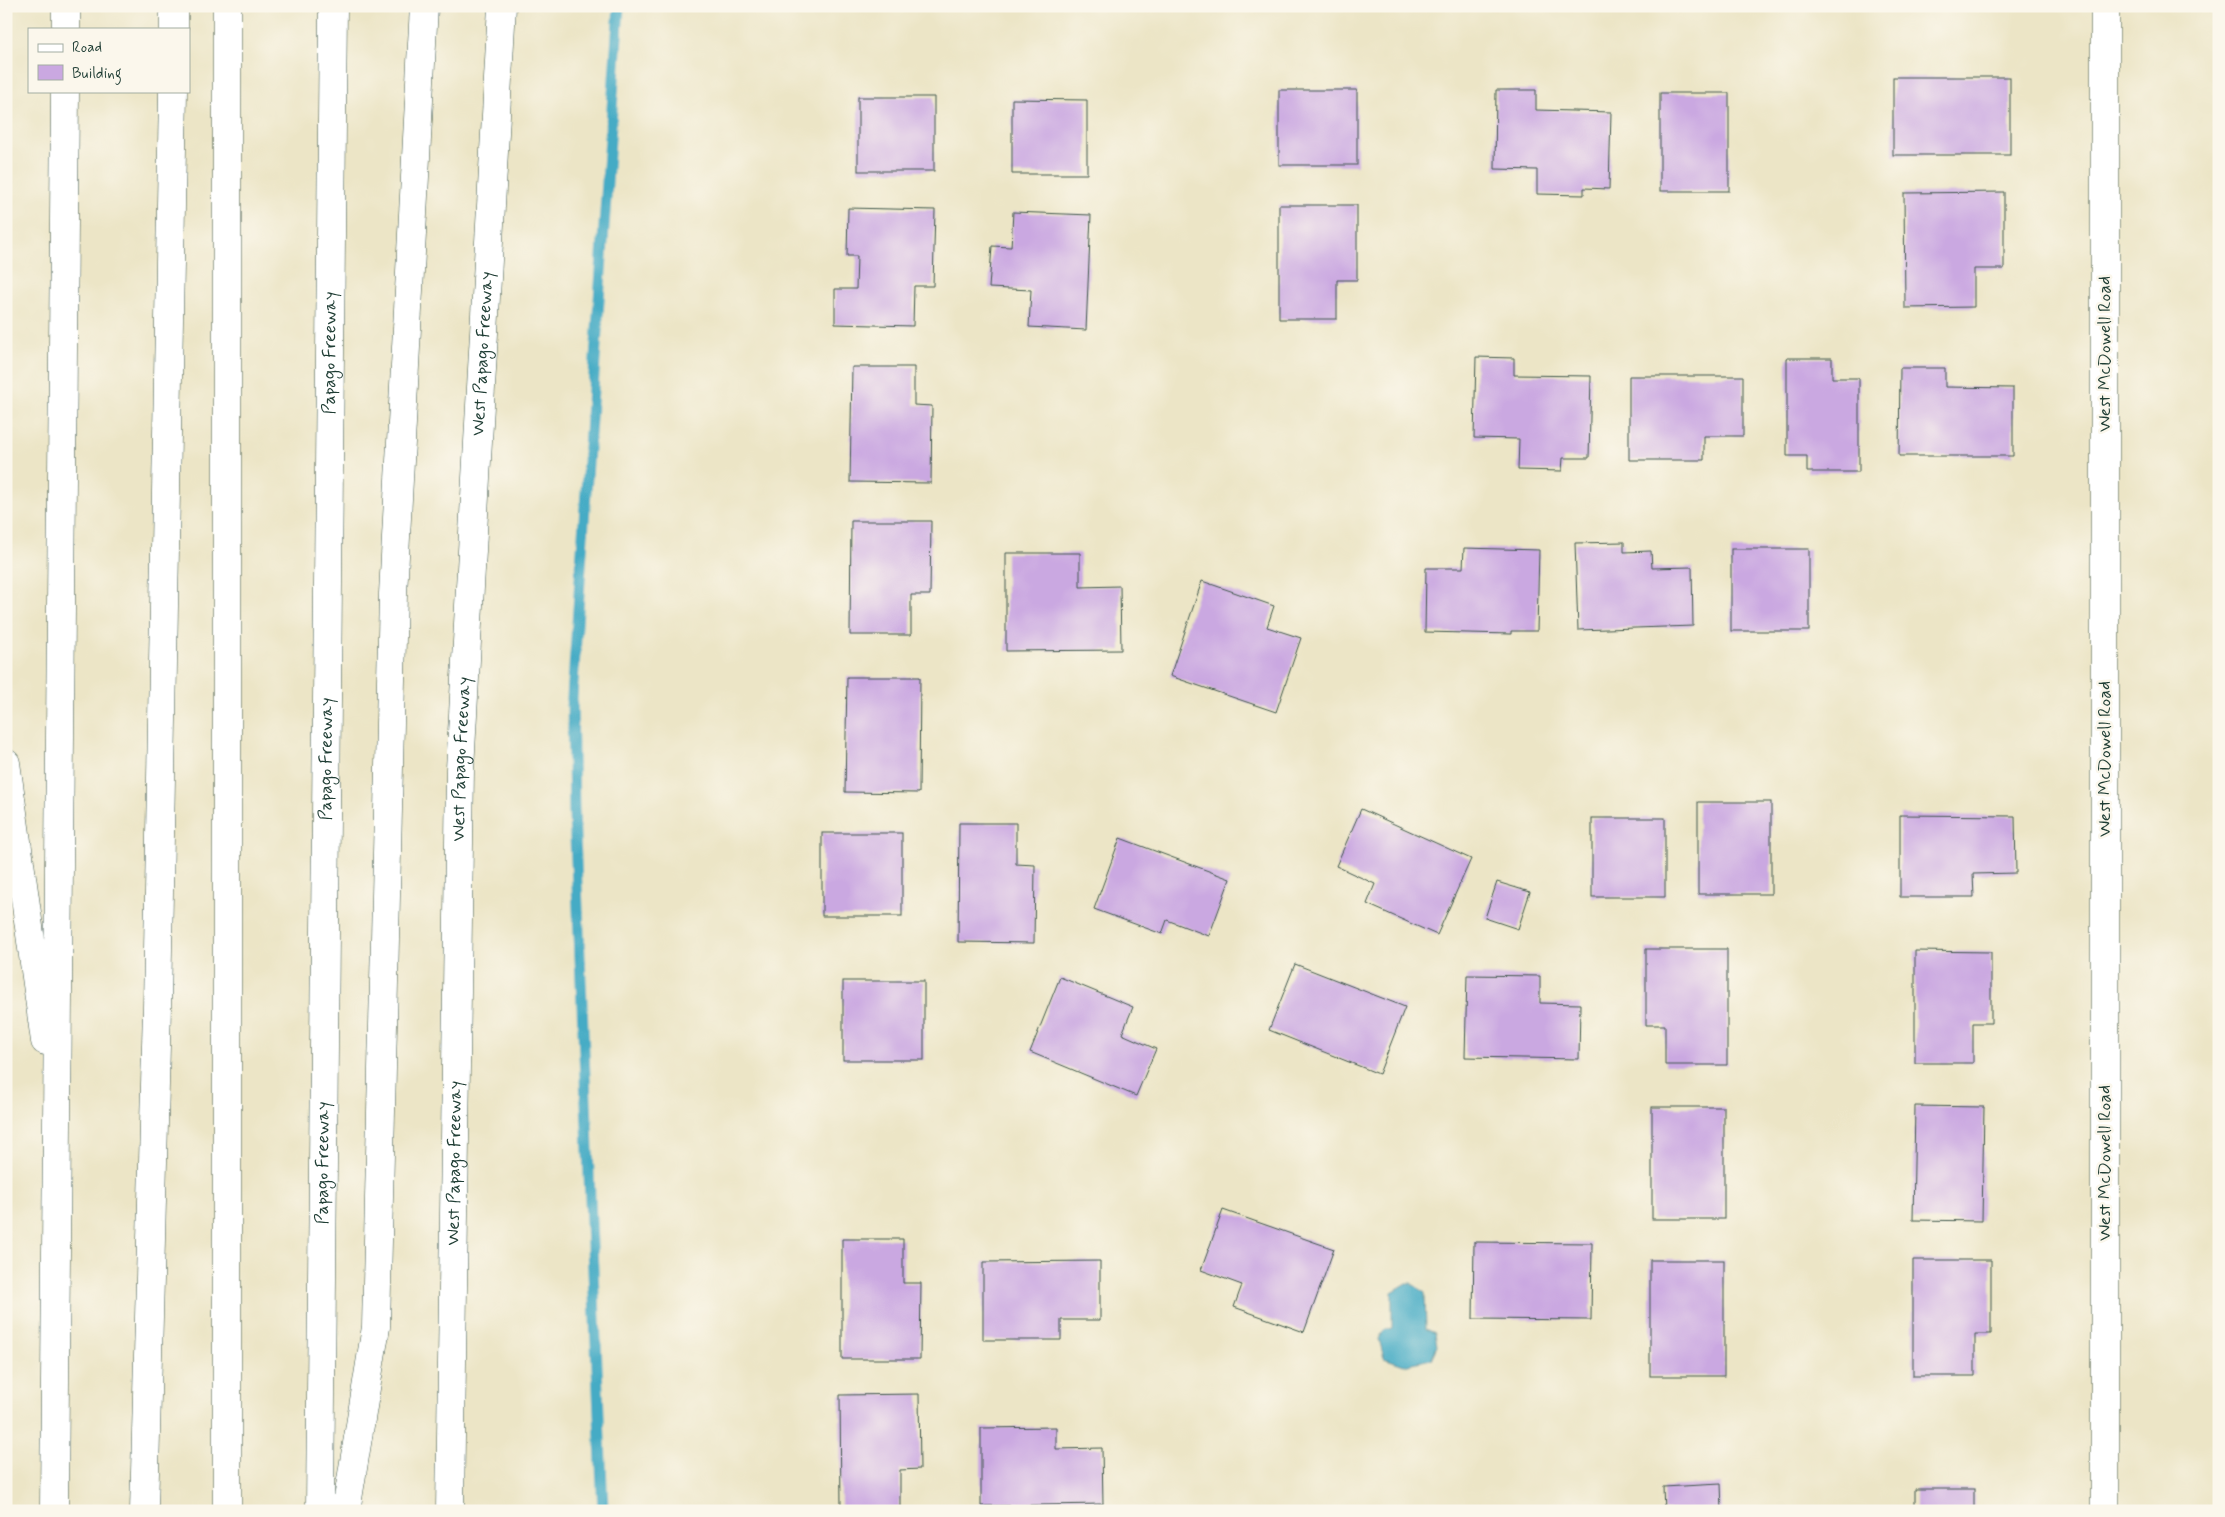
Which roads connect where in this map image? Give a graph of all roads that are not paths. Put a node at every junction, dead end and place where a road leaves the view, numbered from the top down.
1 (66, 6) edge
2 (174, 6) edge
3 (228, 6) edge
4 (333, 6) edge
5 (424, 6) edge
6 (502, 6) edge
7 (2105, 6) edge
8 (66, 28) edge
9 (174, 28) edge
10 (65, 92) edge
11 (174, 92) edge
12 (6, 763) edge
13 (58, 1137) junction
14 (54, 1511) edge
15 (144, 1511) edge
16 (227, 1511) edge
17 (320, 1511) edge
18 (346, 1511) edge
19 (450, 1511) edge
20 (2105, 1511) edge

1 - 8 main road
2 - 9 main road
3 - 16 main road
4 - 17 main road, Papago Freeway
5 - 18 main road
6 - 19 main road, West Papago Freeway
7 - 20 main road, West McDowell Road
10 - 13 main road
11 - 15 main road
12 - 13 main road
13 - 14 main road

